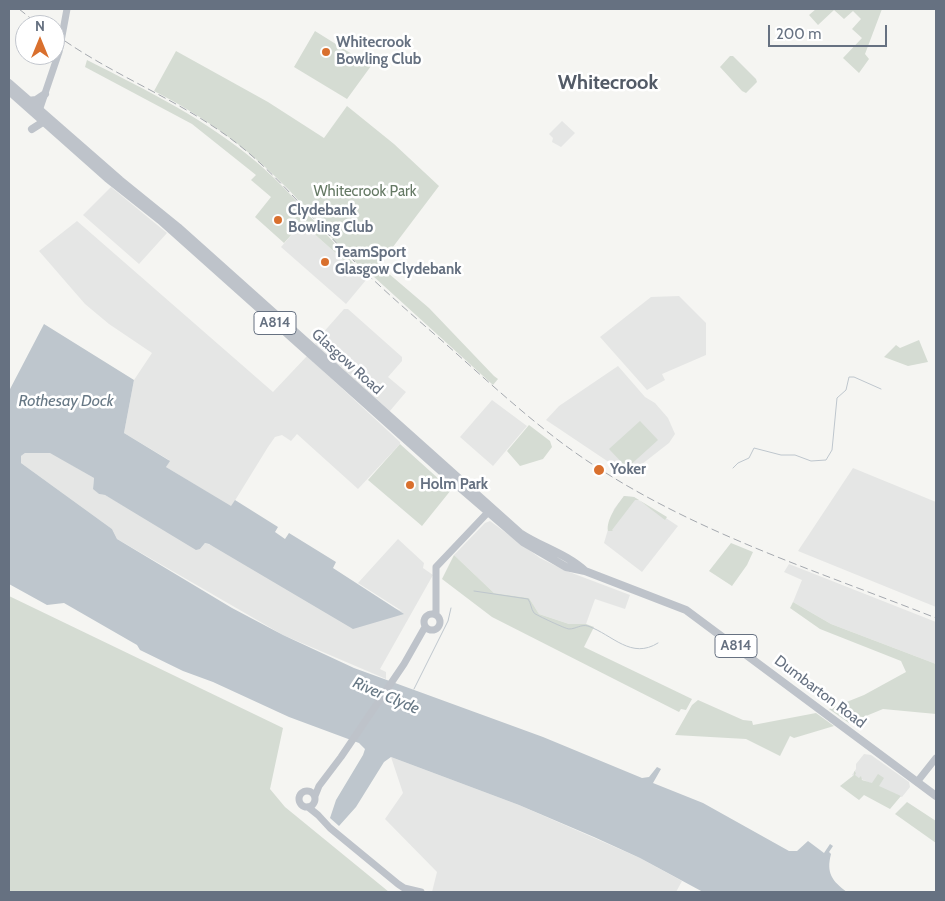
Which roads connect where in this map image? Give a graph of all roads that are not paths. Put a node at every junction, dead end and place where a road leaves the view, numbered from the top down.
1 (67, 9) edge
2 (9, 83) edge
3 (9, 90) edge
4 (45, 94) junction
5 (28, 101) junction
6 (40, 116) junction
7 (32, 129) dead end
8 (307, 348) junction
9 (490, 510) junction
10 (574, 570) joint
11 (585, 571) junction
12 (433, 615) junction
13 (428, 628) junction
14 (936, 758) edge
15 (917, 782) junction
16 (314, 796) junction
17 (936, 796) edge
18 (308, 807) junction
19 (318, 814) junction
20 (405, 890) edge
21 (416, 892) edge
22 (421, 892) edge

1 - 4 street
2 - 5 main road, Glasgow Road / A814
3 - 6 main road, Glasgow Road / A814
4 - 5 main road
4 - 6 street
5 - 6 main road, Glasgow Road / A814
6 - 7 main road
6 - 8 main road, Glasgow Road / A814
6 - 8 main road, Glasgow Road / A814
8 - 9 main road, Glasgow Road / A814
9 - 10 main road, Glasgow Road / A814
9 - 11 main road, Glasgow Road / A814
9 - 12 street
10 - 11 main road, Dumbarton Road / A814
11 - 15 main road, Dumbarton Road / A814
12 - 13 street
12 - 13 street
13 - 16 street
14 - 15 street
15 - 17 main road, Dumbarton Road / A814
16 - 18 street
16 - 18 street
16 - 19 street
18 - 19 street
19 - 20 street
20 - 21 street
21 - 22 street

